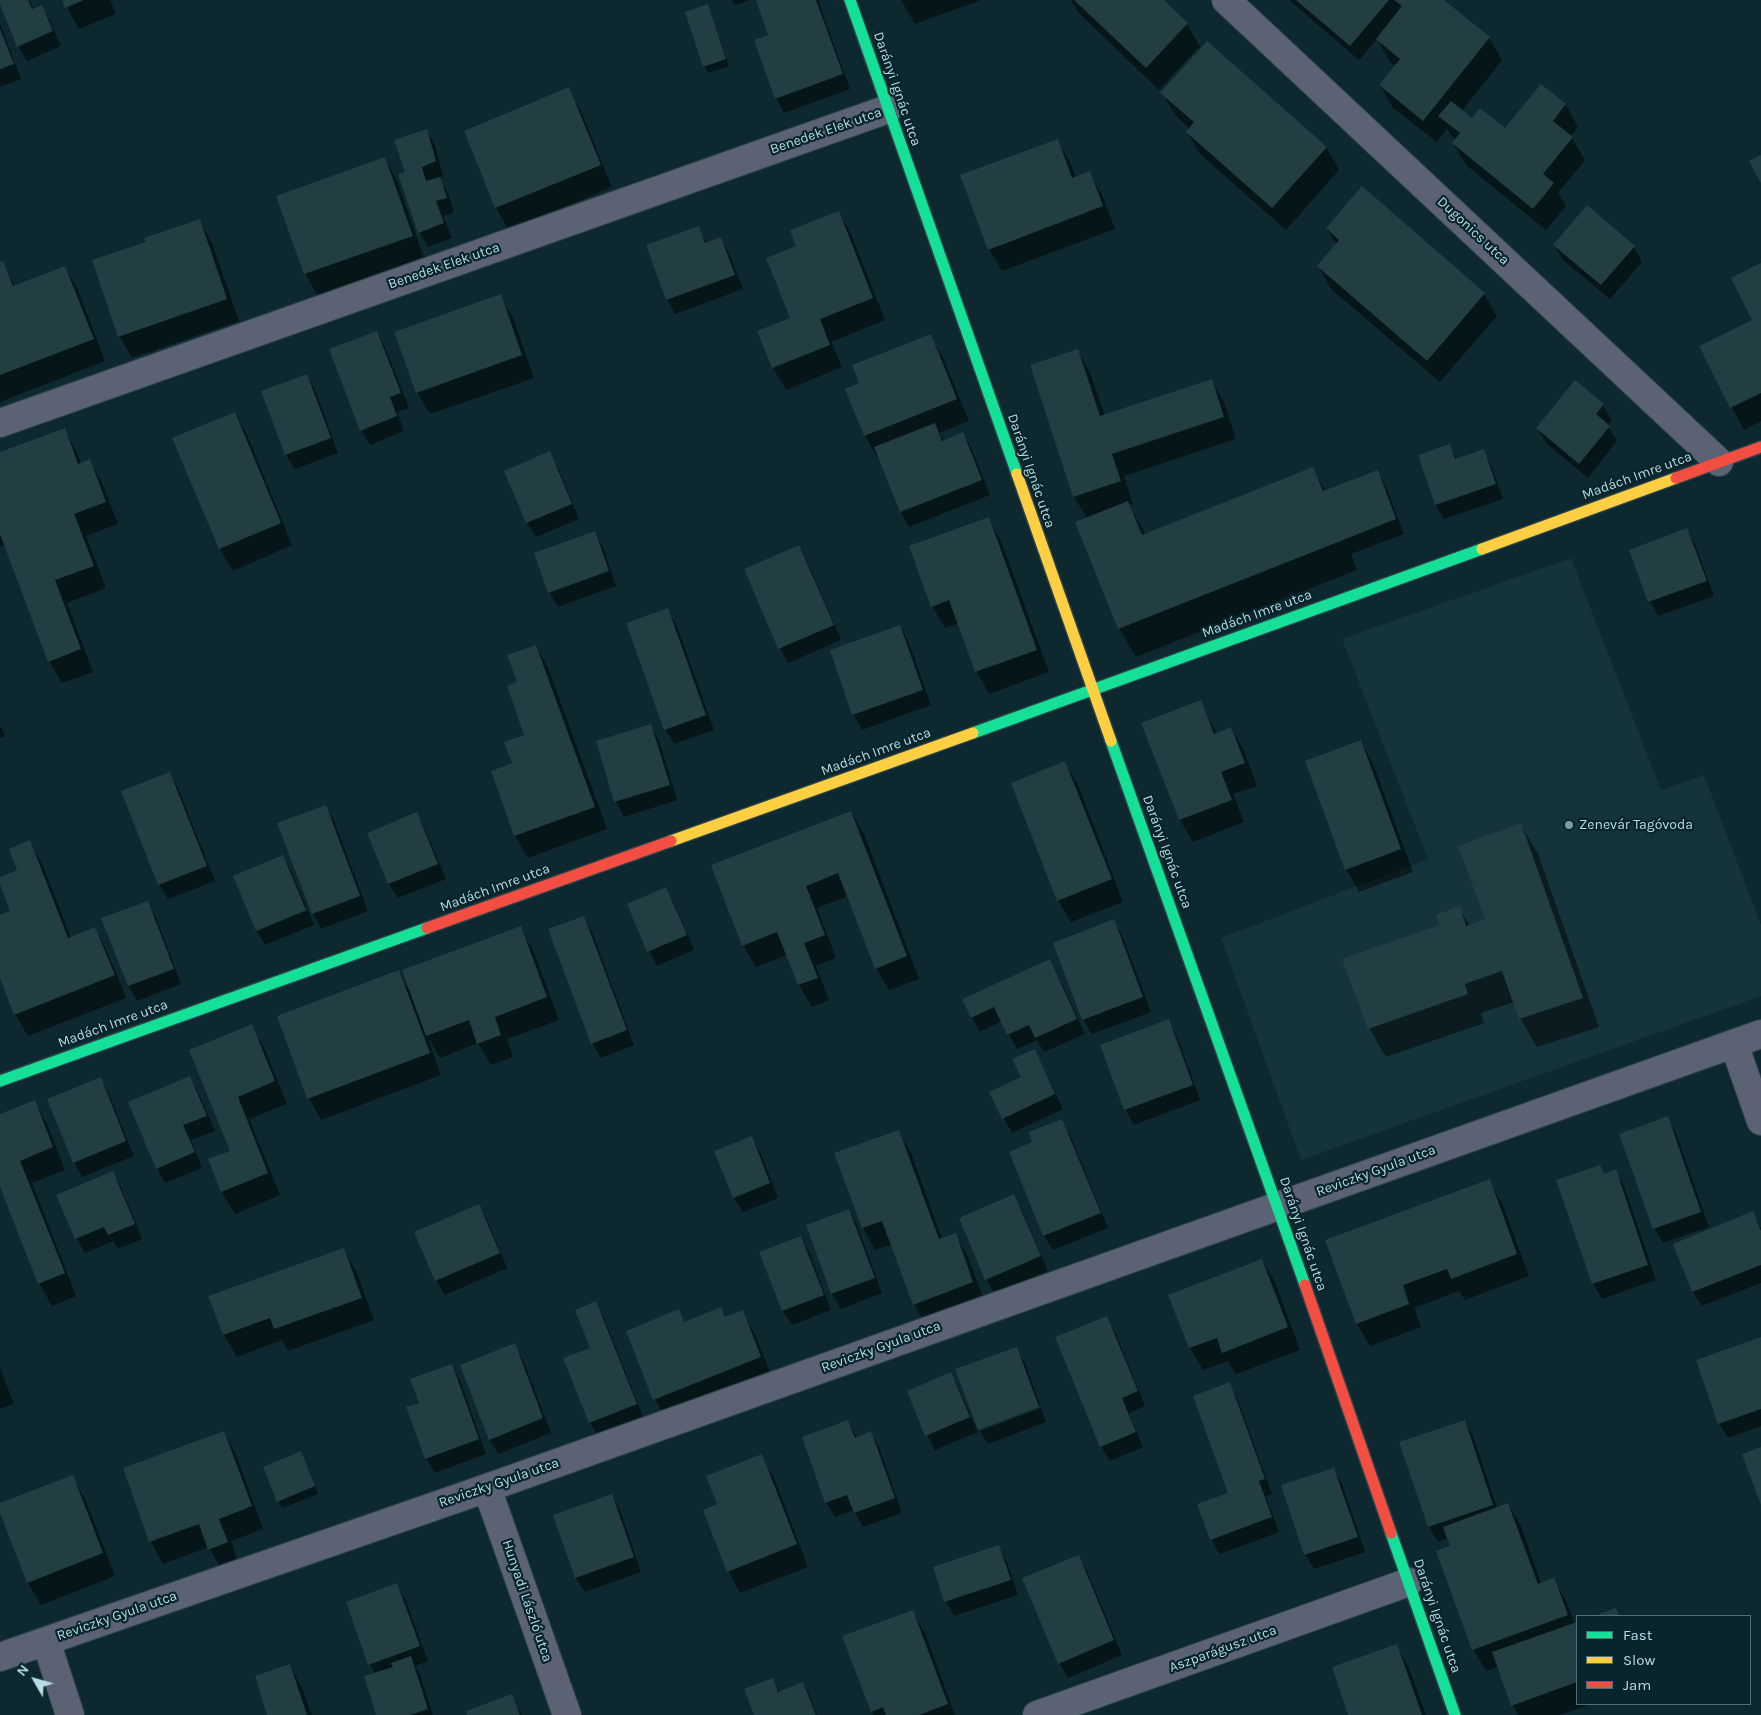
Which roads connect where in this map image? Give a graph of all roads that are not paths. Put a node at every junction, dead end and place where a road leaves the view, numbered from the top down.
1 (850, 0) edge
2 (1226, 0) edge
3 (888, 109) junction
4 (0, 422) edge
5 (1761, 447) edge
6 (1719, 462) junction
7 (1093, 690) junction
8 (1761, 1034) edge
9 (1734, 1044) junction
10 (0, 1081) edge
11 (1761, 1121) edge
12 (1277, 1206) junction
13 (487, 1488) junction
14 (1409, 1582) junction
15 (46, 1641) junction
16 (0, 1657) edge
17 (70, 1715) edge
18 (567, 1715) edge
19 (1037, 1715) edge
20 (1455, 1715) edge

1 - 3 street, Darányi Ignác utca
2 - 6 street, Dugonics utca
3 - 4 street, Benedek Elek utca
3 - 7 street, Darányi Ignác utca
5 - 6 street, Madách Imre utca
6 - 7 street, Madách Imre utca
7 - 10 street, Madách Imre utca
7 - 12 street, Darányi Ignác utca
8 - 9 street, Reviczky Gyula utca
9 - 11 street
9 - 12 street, Reviczky Gyula utca
12 - 13 street, Reviczky Gyula utca
12 - 14 street, Darányi Ignác utca
13 - 15 street, Reviczky Gyula utca
13 - 18 street, Hunyadi László utca
14 - 19 street, Aszparágusz utca
14 - 20 street, Darányi Ignác utca
15 - 16 street, Reviczky Gyula utca
15 - 17 street

